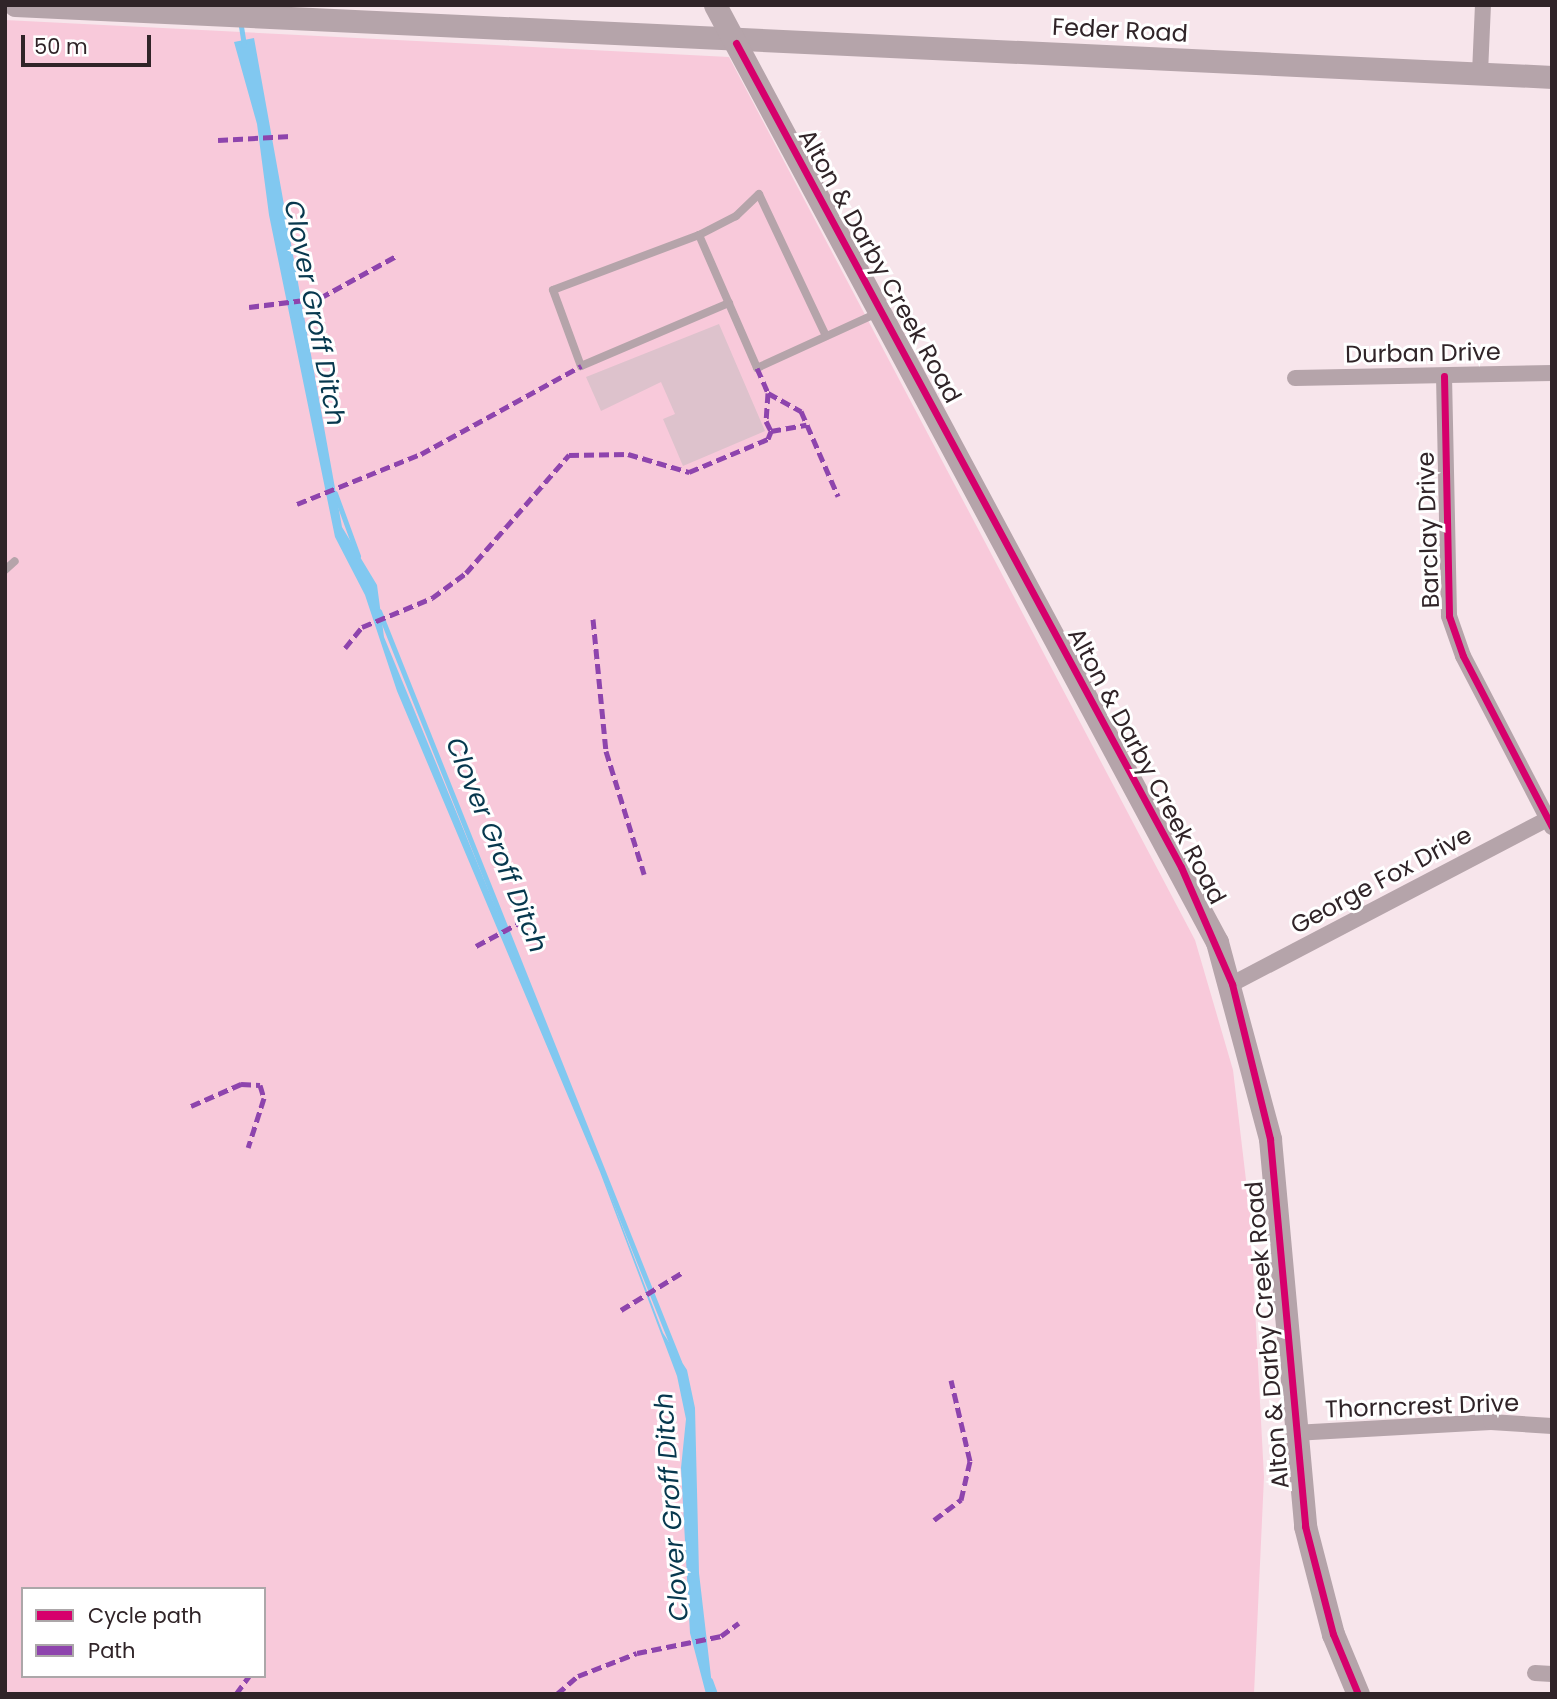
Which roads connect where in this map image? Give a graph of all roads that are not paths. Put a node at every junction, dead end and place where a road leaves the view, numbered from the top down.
1 (15, 5) edge
2 (715, 5) edge
3 (1483, 5) edge
4 (736, 43) junction
5 (1480, 73) junction
6 (1552, 77) edge
7 (699, 235) junction
8 (729, 303) junction
9 (883, 310) junction
10 (827, 336) junction
11 (1552, 373) edge
12 (1444, 376) junction
13 (1295, 378) dead end
14 (15, 561) dead end
15 (5, 570) edge
16 (1550, 820) edge
17 (1232, 984) junction
18 (1552, 1426) edge
19 (1294, 1433) junction
20 (1535, 1673) dead end
21 (1552, 1674) edge
22 (1357, 1694) edge

1 - 4 street, Feder Road
2 - 4 street, Alton & Darby Creek Road
3 - 5 street
4 - 5 street, Feder Road
4 - 9 street, Alton & Darby Creek Road
5 - 6 street, Feder Road
7 - 8 lane
7 - 8 lane
7 - 10 lane
8 - 10 lane
9 - 10 lane
9 - 17 street, Alton & Darby Creek Road
11 - 12 street, Durban Drive
12 - 13 street, Durban Drive
12 - 16 street, Barclay Drive
14 - 15 lane
16 - 17 street, George Fox Drive
17 - 19 street, Alton & Darby Creek Road
18 - 19 street, Thorncrest Drive
19 - 22 street, Alton & Darby Creek Road
20 - 21 street

